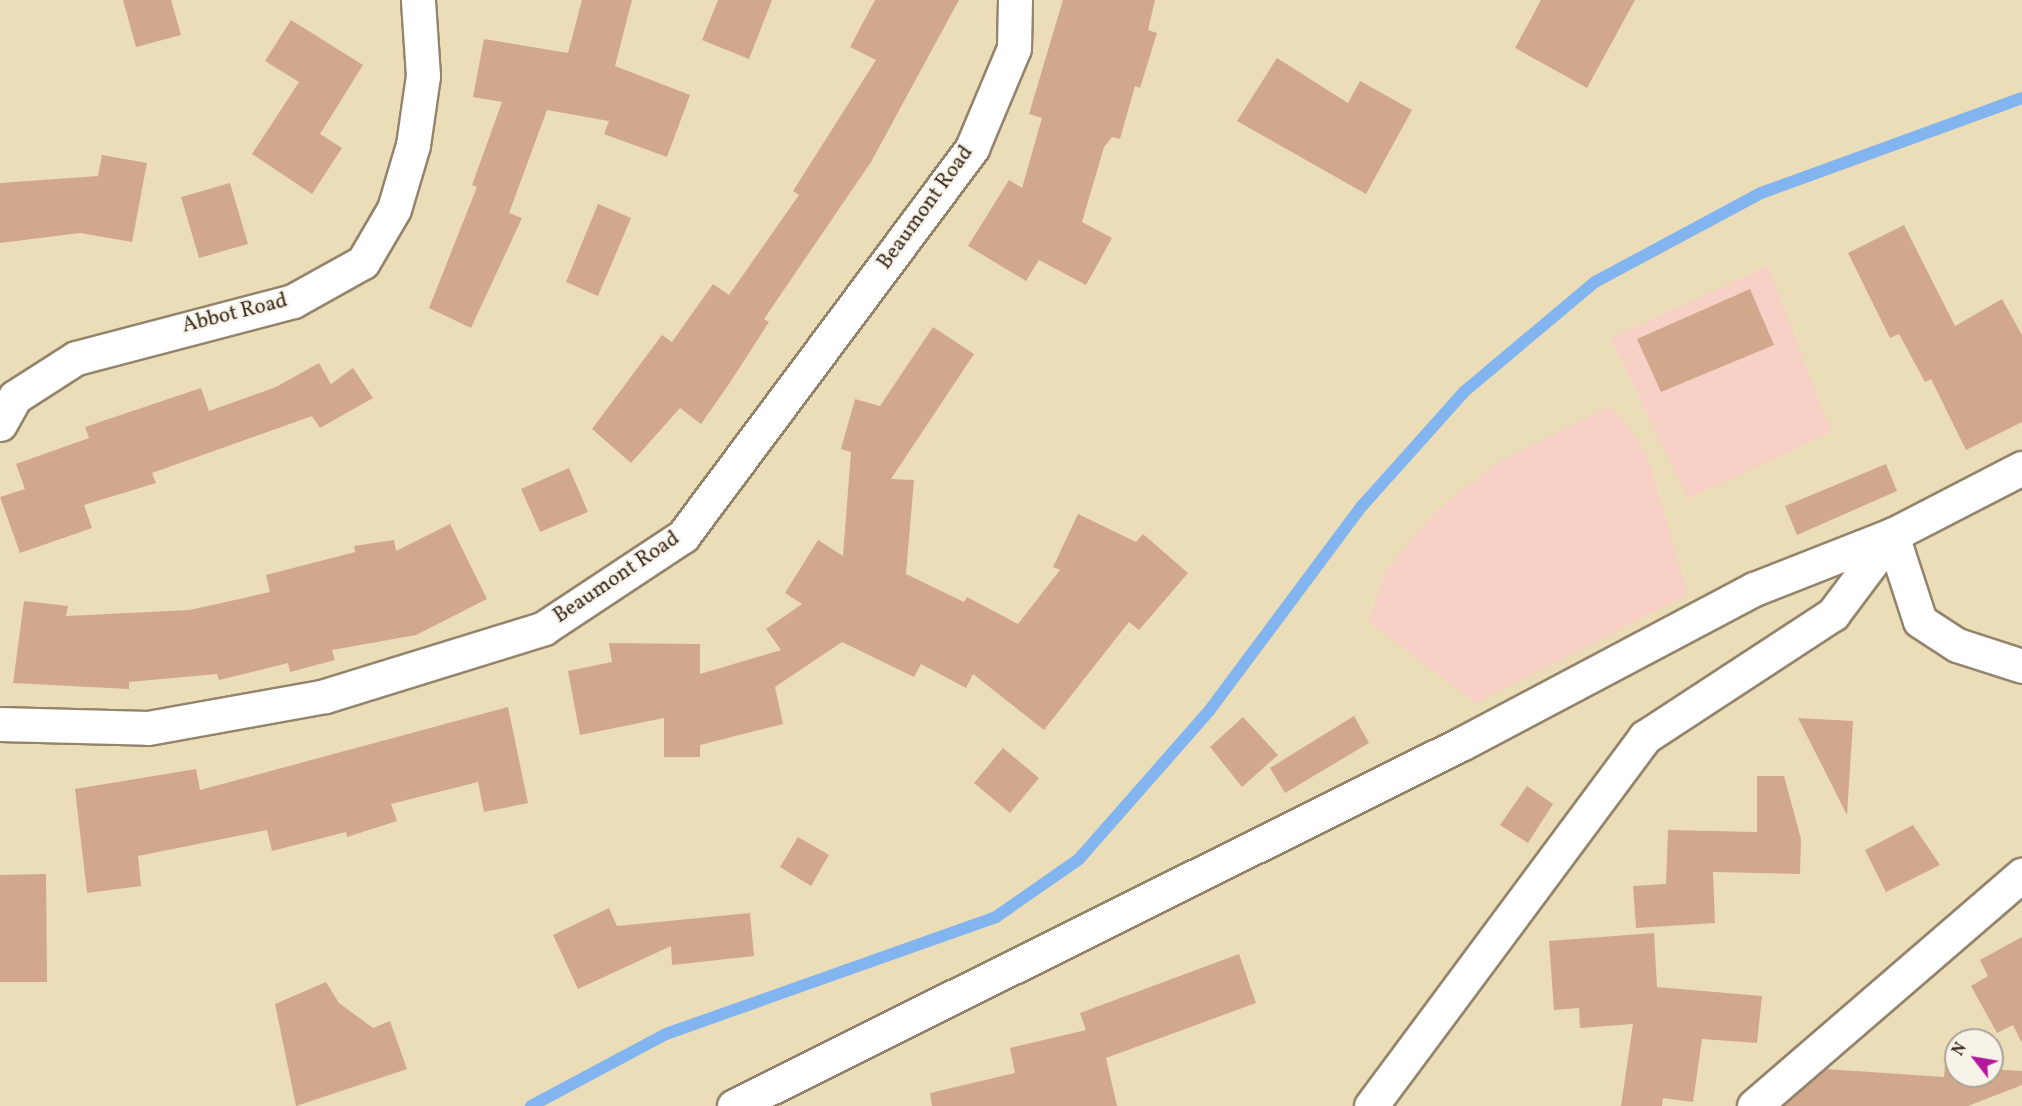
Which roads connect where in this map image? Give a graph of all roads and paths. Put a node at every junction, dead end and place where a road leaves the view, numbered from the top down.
1 (418, 0) edge
2 (1015, 0) edge
3 (0, 424) edge
4 (2022, 468) edge
5 (1892, 535) junction
6 (2022, 666) edge
7 (0, 724) edge
8 (2022, 874) edge
9 (734, 1106) edge
10 (1371, 1106) edge
11 (1754, 1106) edge

1 - 3 street, Abbot Road
2 - 7 street, Beaumont Road
4 - 5 street
5 - 6 street
5 - 9 street
5 - 10 street
8 - 11 street

